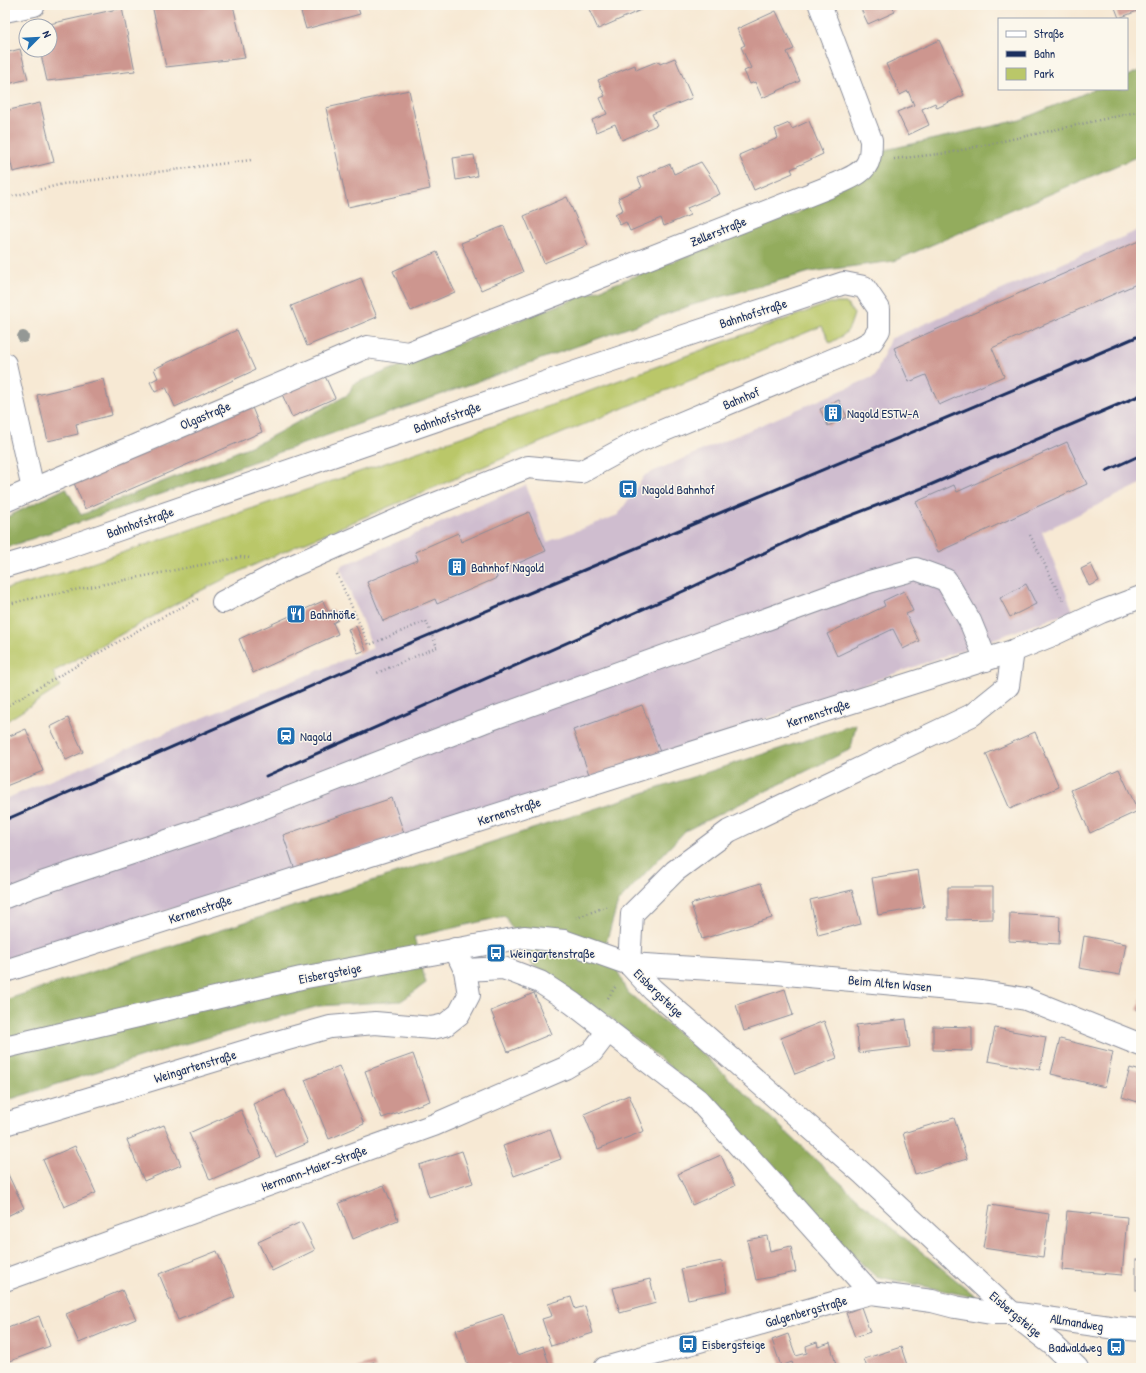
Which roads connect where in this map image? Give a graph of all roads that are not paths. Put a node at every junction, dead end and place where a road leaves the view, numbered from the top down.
1 (34, 5) edge
2 (820, 5) edge
3 (5, 11) edge
4 (879, 309) joint
5 (408, 353) joint
6 (5, 364) edge
7 (33, 488) junction
8 (5, 501) edge
9 (5, 566) edge
10 (1141, 597) edge
11 (213, 599) road end
12 (1013, 651) junction
13 (986, 660) junction
14 (5, 897) edge
15 (455, 950) junction
16 (629, 964) junction
17 (464, 970) junction
18 (5, 971) edge
19 (601, 1025) junction
20 (1141, 1045) edge
21 (5, 1046) edge
22 (5, 1124) edge
23 (5, 1280) edge
24 (871, 1293) junction
25 (1012, 1313) junction
26 (1138, 1333) edge
27 (604, 1368) edge
28 (1076, 1368) edge

1 - 3 street
2 - 5 street, Zellerstraße
4 - 9 street, Bahnhofstraße
4 - 11 street, Bahnhof
5 - 7 street, Olgastraße
6 - 7 street
7 - 8 street, Olgastraße
10 - 12 street, Kernenstraße
12 - 13 street, Kernenstraße
12 - 16 street
13 - 14 street
13 - 18 street, Kernenstraße
15 - 16 street, Eisbergsteige
15 - 17 street, Weingartenstraße
15 - 21 street, Eisbergsteige
16 - 20 street, Beim Alten Wasen
16 - 25 street, Eisbergsteige
17 - 19 street
17 - 22 street, Weingartenstraße
19 - 23 street, Hermann-Maier-Straße
19 - 24 street
24 - 25 street, Galgenbergstraße
24 - 27 street, Galgenbergstraße
25 - 26 street, Allmandweg
25 - 28 street, Eisbergsteige

